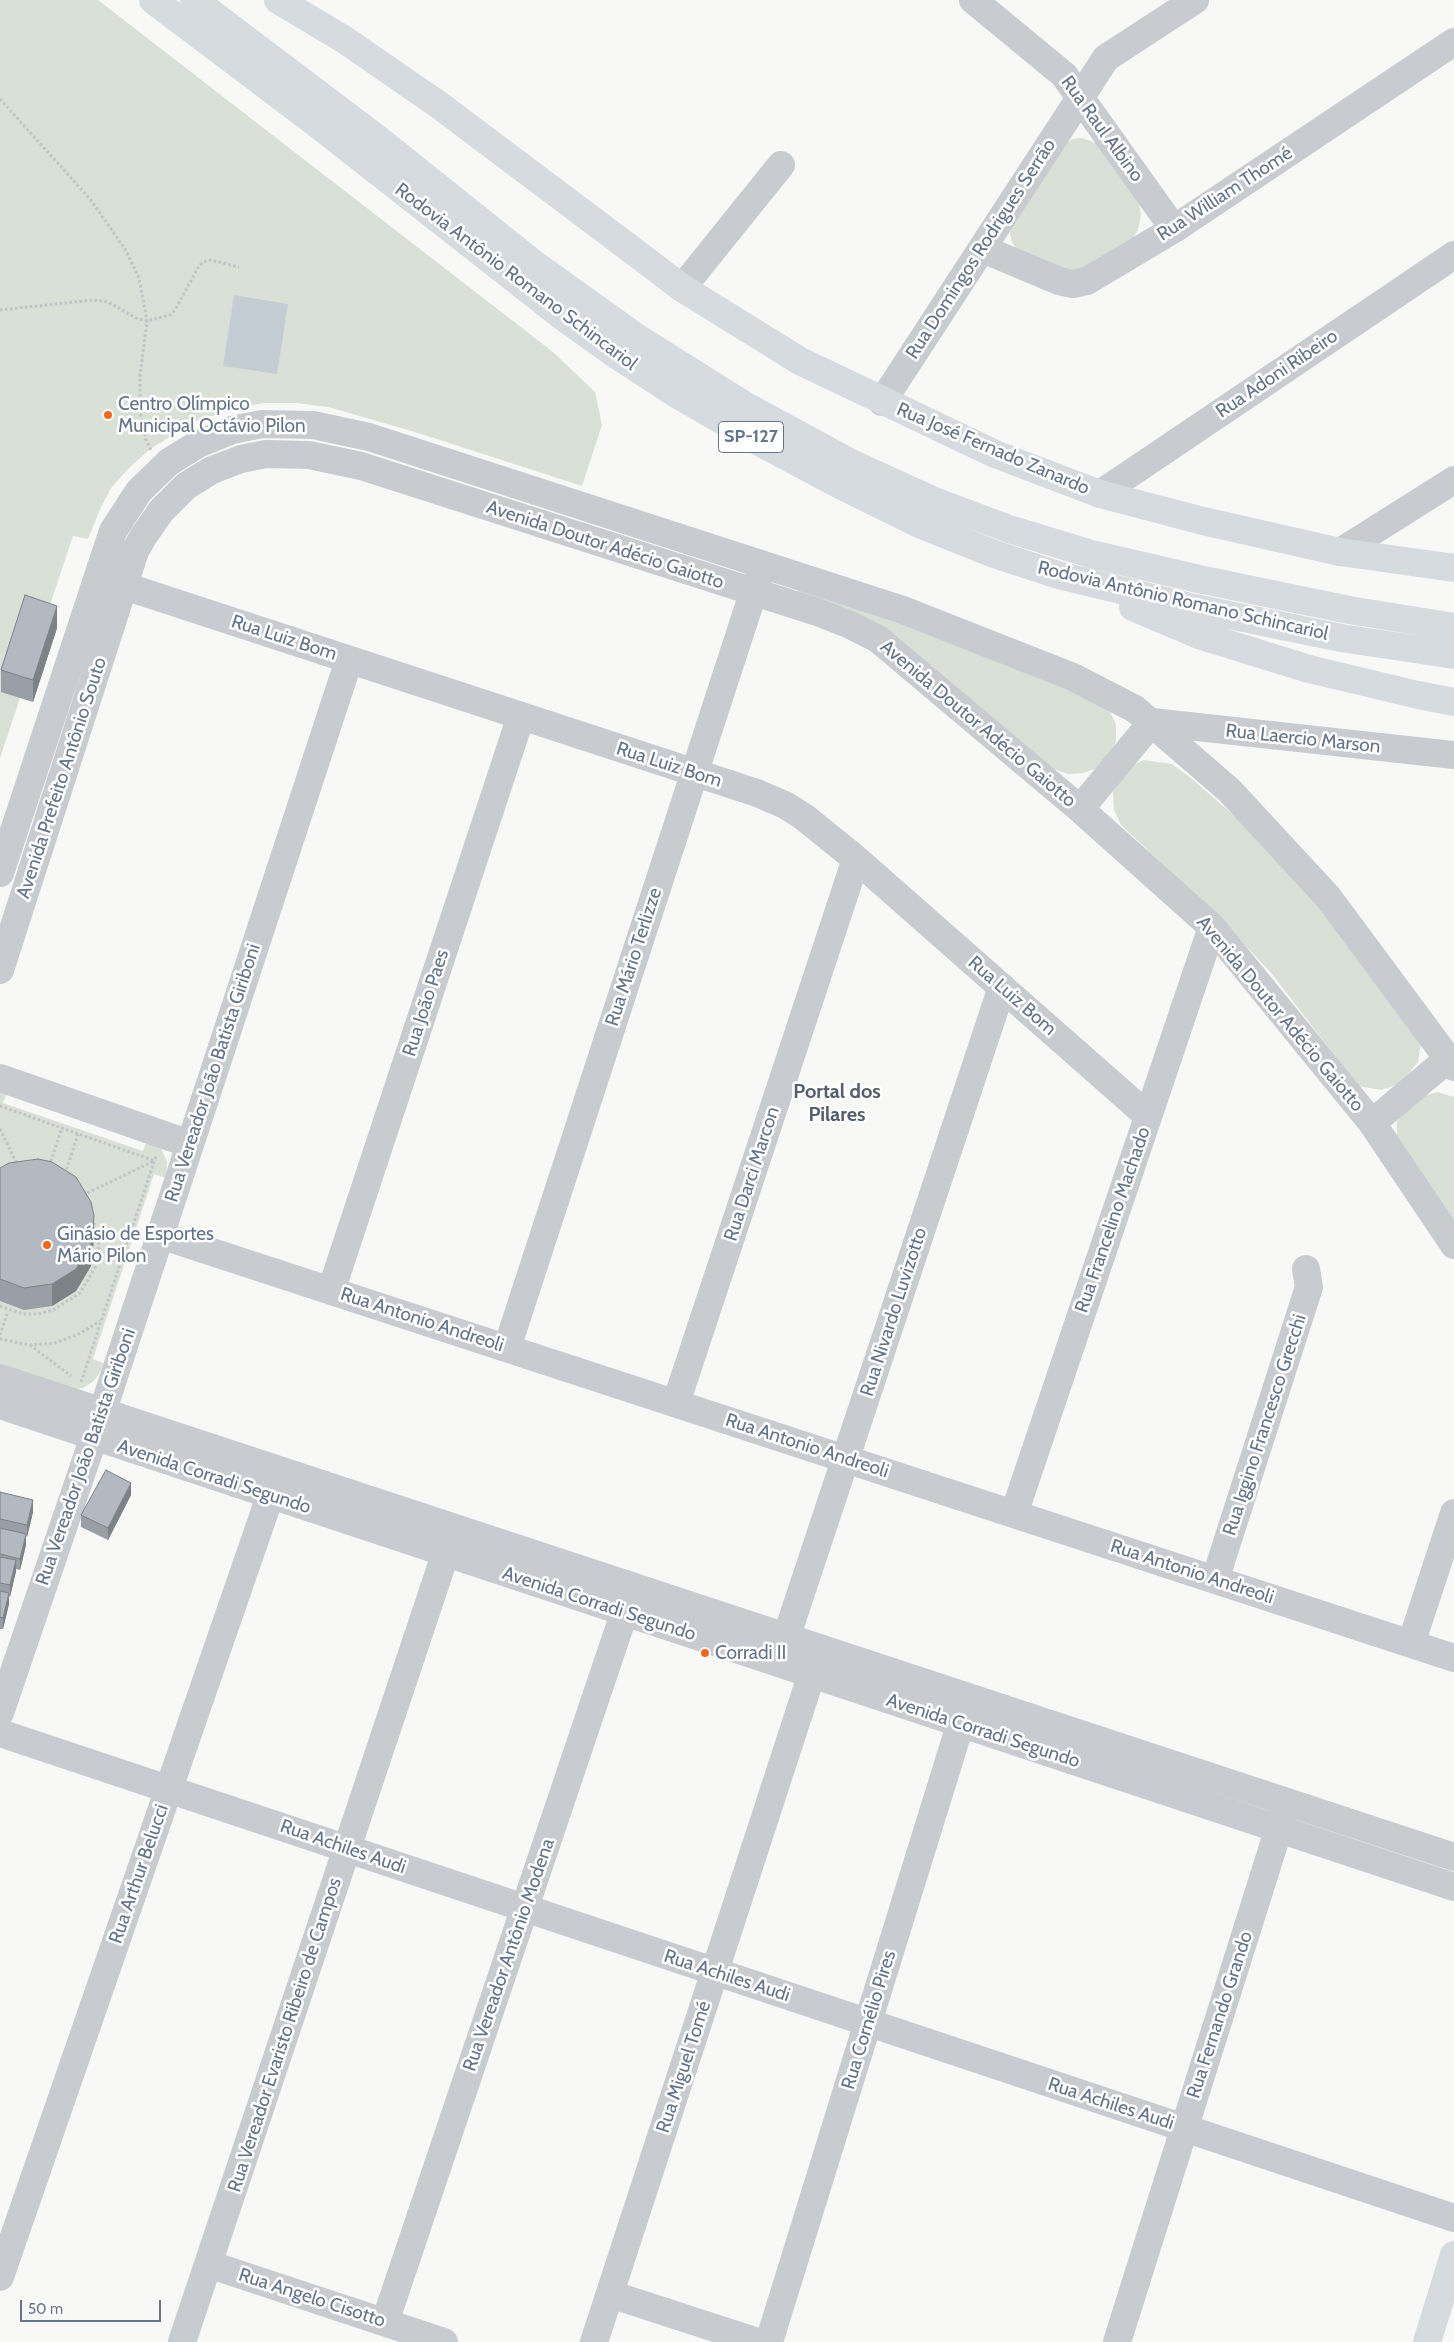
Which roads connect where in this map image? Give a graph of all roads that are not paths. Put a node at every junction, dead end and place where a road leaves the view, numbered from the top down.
1 (153, 0) edge
2 (194, 0) edge
3 (278, 0) edge
4 (973, 0) edge
5 (1195, 0) edge
6 (1454, 42) edge
7 (1080, 96) junction
8 (782, 165) dead end
9 (1174, 229) junction
10 (983, 249) junction
11 (1454, 254) edge
12 (682, 288) junction
13 (882, 402) junction
14 (1454, 480) edge
15 (1100, 494) junction
16 (1340, 552) junction
17 (762, 566) junction
18 (1454, 568) edge
19 (1058, 575) junction
20 (97, 577) junction
21 (124, 585) junction
22 (754, 592) junction
23 (1454, 627) edge
24 (1454, 655) edge
25 (349, 660) junction
26 (1454, 702) edge
27 (521, 716) junction
28 (1152, 722) junction
29 (1454, 755) edge
30 (694, 773) junction
31 (1080, 809) junction
32 (856, 859) junction
33 (0, 873) edge
34 (1212, 927) junction
35 (0, 970) edge
36 (1002, 987) junction
37 (1451, 1063) edge
38 (0, 1078) edge
39 (1148, 1116) junction
40 (1372, 1123) junction
41 (190, 1144) junction
42 (160, 1235) junction
43 (1454, 1245) edge
44 (1306, 1269) dead end
45 (331, 1290) junction
46 (508, 1348) junction
47 (0, 1378) edge
48 (676, 1403) junction
49 (0, 1405) edge
50 (98, 1425) junction
51 (846, 1459) junction
52 (275, 1483) junction
53 (1454, 1513) edge
54 (1014, 1514) junction
55 (450, 1541) junction
56 (1215, 1580) junction
57 (633, 1588) junction
58 (624, 1613) junction
59 (786, 1638) junction
60 (1411, 1644) junction
61 (820, 1649) junction
62 (1454, 1658) edge
63 (811, 1675) junction
64 (969, 1698) junction
65 (0, 1713) edge
66 (961, 1724) junction
67 (0, 1733) edge
68 (169, 1789) junction
69 (1288, 1802) junction
70 (1279, 1829) junction
71 (347, 1849) junction
72 (1454, 1857) edge
73 (1454, 1887) edge
74 (524, 1908) junction
75 (715, 1972) junction
76 (868, 2023) junction
77 (1184, 2128) junction
78 (1454, 2218) edge
79 (1454, 2255) edge
80 (208, 2264) junction
81 (0, 2277) edge
82 (610, 2294) junction
83 (385, 2322) junction
84 (182, 2342) edge
85 (444, 2342) edge
86 (594, 2342) edge
87 (758, 2342) edge
88 (769, 2342) edge
89 (1117, 2342) edge
90 (1427, 2342) edge

1 - 19 main road, Rodovia Antônio Romano Schincariol / SP-127
2 - 23 main road, Rodovia Antônio Romano Schincariol / SP-127
3 - 12 main road, Rua José Fernado Zanardo
4 - 7 street, Rua Raul Albino
5 - 7 street, Rua Domingos Rodrigues Serrão
6 - 9 street, Rua William Thomé
7 - 9 street, Rua Raul Albino
7 - 10 street, Rua Domingos Rodrigues Serrão
8 - 12 street
9 - 10 street, Rua William Thomé
10 - 13 street, Rua Domingos Rodrigues Serrão
11 - 15 street, Rua Adoni Ribeiro
12 - 13 main road, Rua José Fernado Zanardo
13 - 15 main road, Rua José Fernado Zanardo
14 - 16 street
15 - 16 main road, Rua José Fernado Zanardo
16 - 18 main road, Rua José Fernado Zanardo
17 - 20 street, Avenida Doutor Adécio Gaiotto
17 - 22 street, Rua Mário Terlizze
17 - 28 street, Avenida Doutor Adécio Gaiotto
19 - 24 main road, Rodovia Antônio Romano Schincariol / SP-127
19 - 26 main road
20 - 21 street, Rua Luiz Bom
20 - 33 street, Avenida Prefeito Antônio Souto
21 - 22 street, Avenida Doutor Adécio Gaiotto
21 - 25 street, Rua Luiz Bom
21 - 35 street, Avenida Prefeito Antônio Souto
22 - 30 street, Rua Mário Terlizze
22 - 31 street, Avenida Doutor Adécio Gaiotto
25 - 27 street, Rua Luiz Bom
25 - 41 street, Rua Vereador João Batista Giriboni
27 - 30 street, Rua Luiz Bom
27 - 45 street, Rua João Paes
28 - 29 street, Rua Laercio Marson
28 - 31 street
28 - 37 street, Avenida Doutor Adécio Gaiotto
30 - 32 street, Rua Luiz Bom
30 - 46 street, Rua Mário Terlizze
31 - 34 street, Avenida Doutor Adécio Gaiotto
32 - 36 street, Rua Luiz Bom
32 - 48 street, Rua Darci Marcon
34 - 39 street, Rua Francelino Machado
34 - 40 street, Avenida Doutor Adécio Gaiotto
36 - 39 street, Rua Luiz Bom
36 - 51 street, Rua Nivardo Luvizotto
37 - 40 street
38 - 41 street
39 - 54 street, Rua Francelino Machado
40 - 43 street, Avenida Doutor Adécio Gaiotto
41 - 42 street, Rua Vereador João Batista Giriboni
42 - 45 street, Rua Antonio Andreoli
42 - 50 street, Rua Vereador João Batista Giriboni
44 - 56 street, Rua Iggino Francesco Grecchi
45 - 46 street, Rua Antonio Andreoli
46 - 48 street, Rua Antonio Andreoli
47 - 50 street, Avenida Corradi Segundo
48 - 51 street, Rua Antonio Andreoli
49 - 50 street, Avenida Corradi Segundo
50 - 52 street, Avenida Corradi Segundo
50 - 65 street, Rua Vereador João Batista Giriboni
51 - 54 street, Rua Antonio Andreoli
51 - 59 street, Rua Nivardo Luvizotto
52 - 55 street, Avenida Corradi Segundo
52 - 68 street, Rua Arthur Belucci
53 - 60 street
54 - 56 street, Rua Antonio Andreoli
55 - 57 street, Avenida Corradi Segundo
55 - 58 street, Avenida Corradi Segundo
55 - 71 street, Rua Vereador Evaristo Ribeiro de Campos
56 - 60 street, Rua Antonio Andreoli
57 - 58 street, Rua Vereador Antônio Modena
57 - 59 street, Avenida Corradi Segundo
58 - 63 street, Avenida Corradi Segundo
58 - 74 street, Rua Vereador Antônio Modena
59 - 61 street, Avenida Corradi Segundo
60 - 62 street, Rua Antonio Andreoli
61 - 63 street, Rua Miguel Tomé
61 - 64 street, Avenida Corradi Segundo
63 - 66 street, Avenida Corradi Segundo
63 - 75 street, Rua Miguel Tomé
64 - 66 street, Rua Cornélio Pires
64 - 69 street, Avenida Corradi Segundo
66 - 70 street, Avenida Corradi Segundo
66 - 76 street, Rua Cornélio Pires
67 - 68 street, Rua Achiles Audi
68 - 71 street, Rua Achiles Audi
68 - 81 street, Rua Arthur Belucci
69 - 70 street, Rua Fernando Grando
69 - 72 street, Avenida Corradi Segundo
70 - 73 street, Avenida Corradi Segundo
70 - 77 street, Rua Fernando Grando
71 - 74 street, Rua Achiles Audi
71 - 80 street, Rua Vereador Evaristo Ribeiro de Campos
74 - 75 street, Rua Achiles Audi
74 - 83 street, Rua Vereador Antônio Modena
75 - 76 street, Rua Achiles Audi
75 - 82 street, Rua Miguel Tomé
76 - 77 street, Rua Achiles Audi
76 - 88 street, Rua Cornélio Pires
77 - 78 street, Rua Achiles Audi
77 - 89 street, Rua Fernando Grando
79 - 90 main road
80 - 83 street, Rua Angelo Cisotto
80 - 84 street, Rua Vereador Evaristo Ribeiro de Campos
82 - 86 street, Rua Miguel Tomé
82 - 87 street
83 - 85 street, Rua Angelo Cisotto

